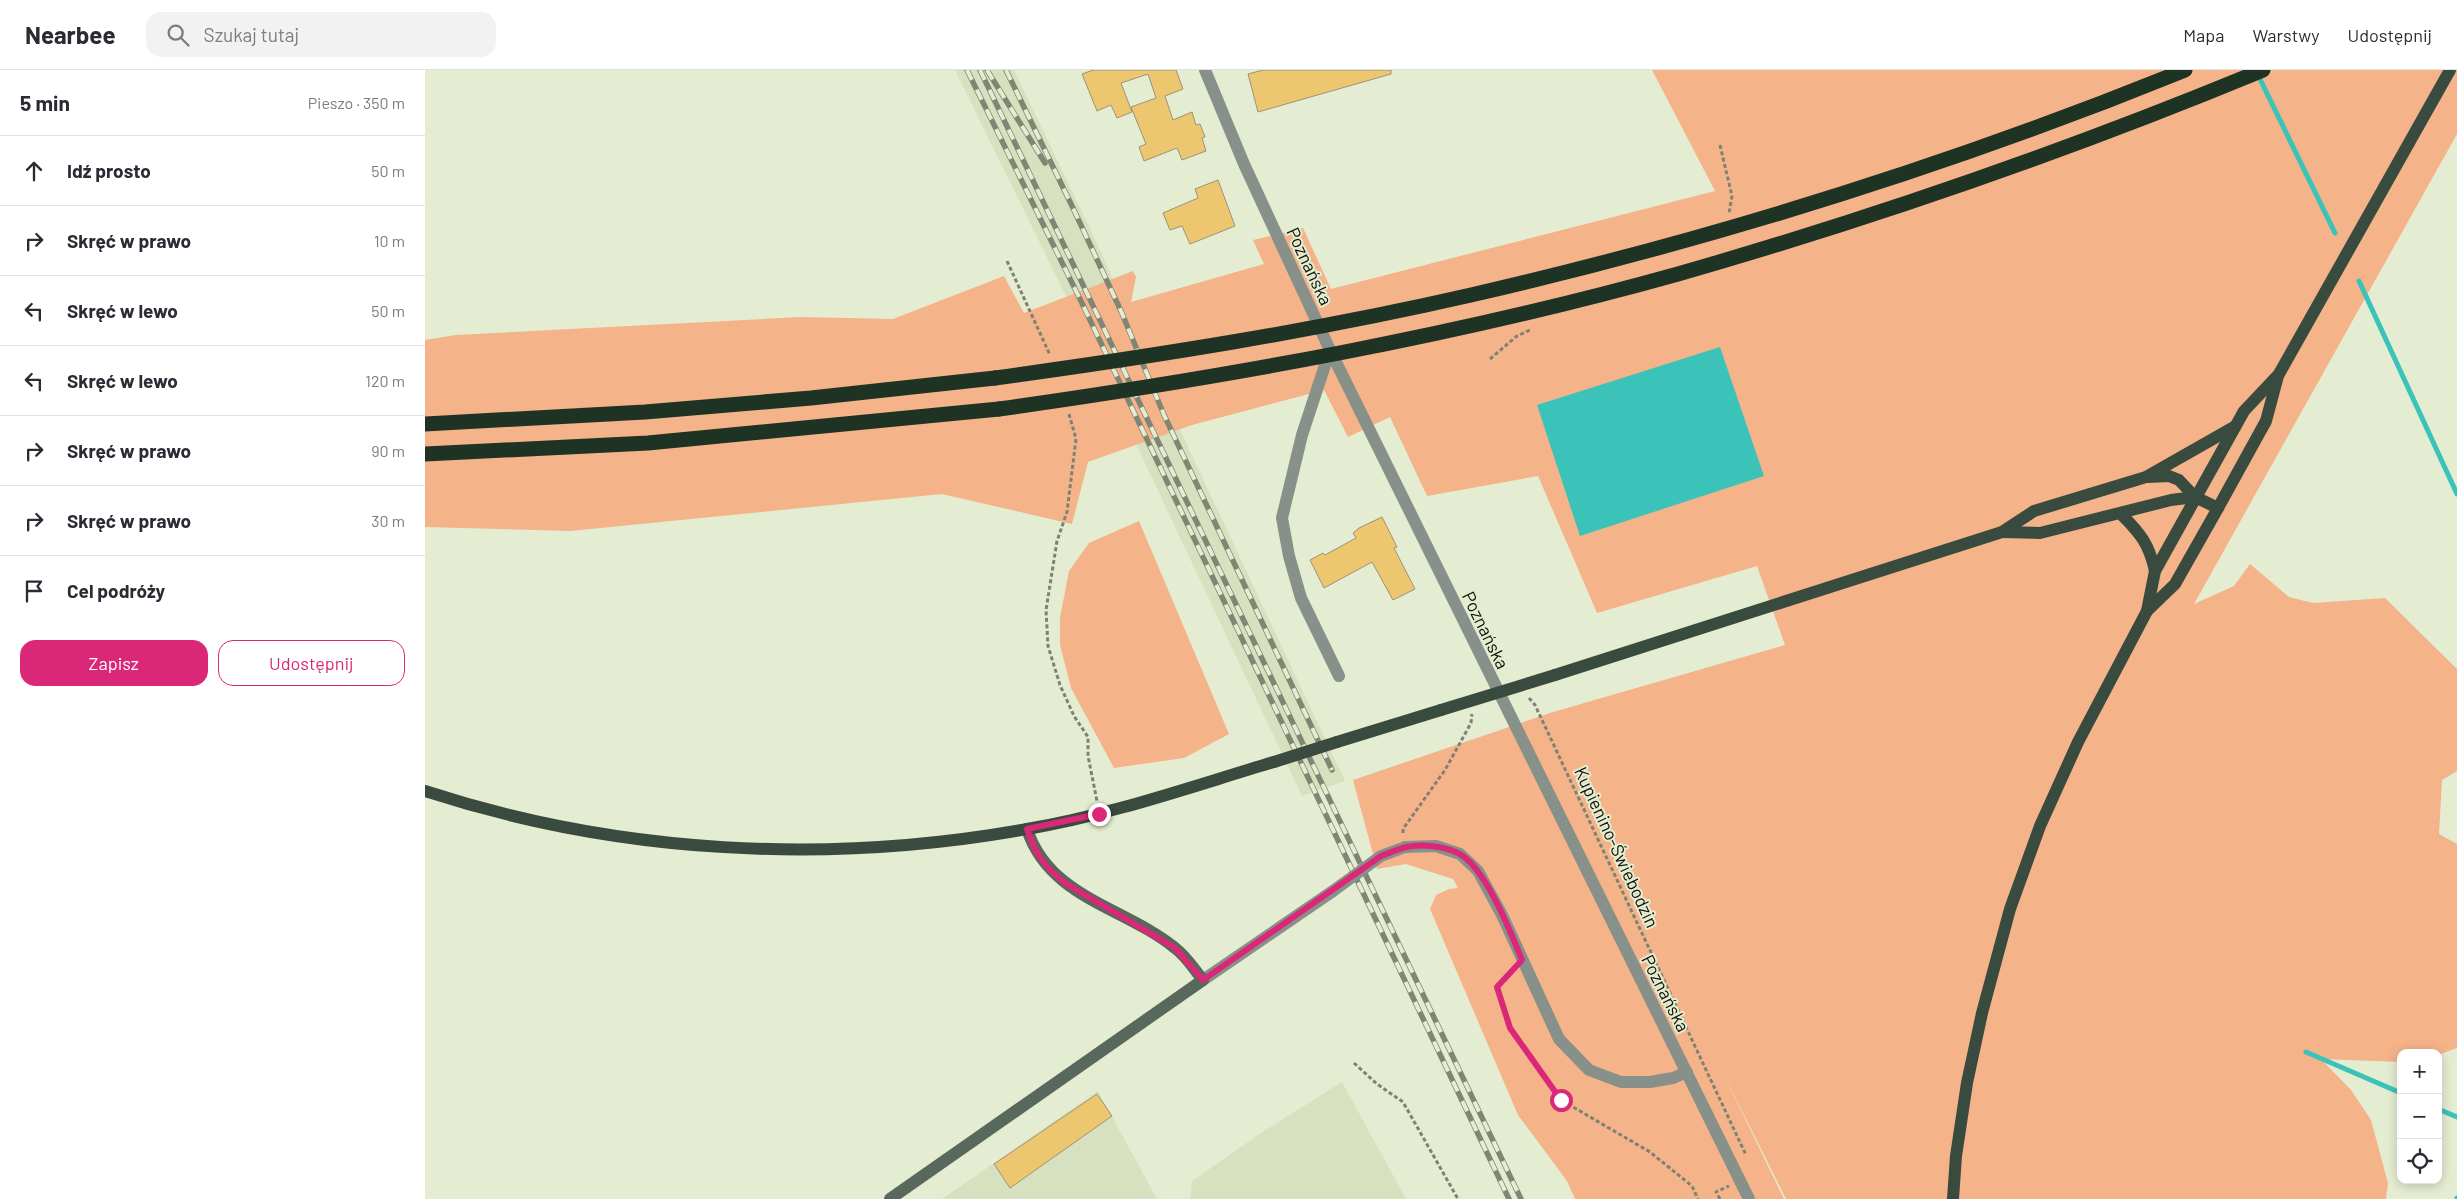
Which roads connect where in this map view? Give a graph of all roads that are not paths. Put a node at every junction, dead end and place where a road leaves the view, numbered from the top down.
1 (1205, 70) edge
2 (2185, 70) edge
3 (2263, 70) edge
4 (2450, 70) edge
5 (1330, 350) junction
6 (2279, 374) junction
7 (425, 424) edge
8 (2234, 427) junction
9 (425, 454) edge
10 (2146, 477) junction
11 (2195, 497) junction
12 (2217, 508) junction
13 (2121, 514) junction
14 (2002, 532) junction
15 (2155, 572) junction
16 (2147, 611) junction
17 (1339, 676) dead end
18 (425, 791) edge
19 (1027, 829) junction
20 (1203, 980) junction
21 (1687, 1072) junction
22 (890, 1199) edge
23 (1749, 1199) edge
24 (1953, 1199) edge

1 - 5 street, Poznańska
2 - 7 highway, bridge
3 - 9 highway, bridge
4 - 6 main road
5 - 17 street
5 - 21 street, Poznańska
6 - 8 main road
6 - 12 main road
8 - 10 main road
8 - 11 main road
10 - 11 main road
10 - 14 main road
11 - 12 main road
11 - 13 main road
11 - 15 main road
12 - 16 main road
13 - 14 main road
13 - 15 main road
14 - 19 main road, bridge
15 - 16 main road
16 - 24 main road
18 - 19 main road
19 - 20 main road
20 - 21 street, bridge
20 - 22 main road
21 - 23 street, Poznańska

